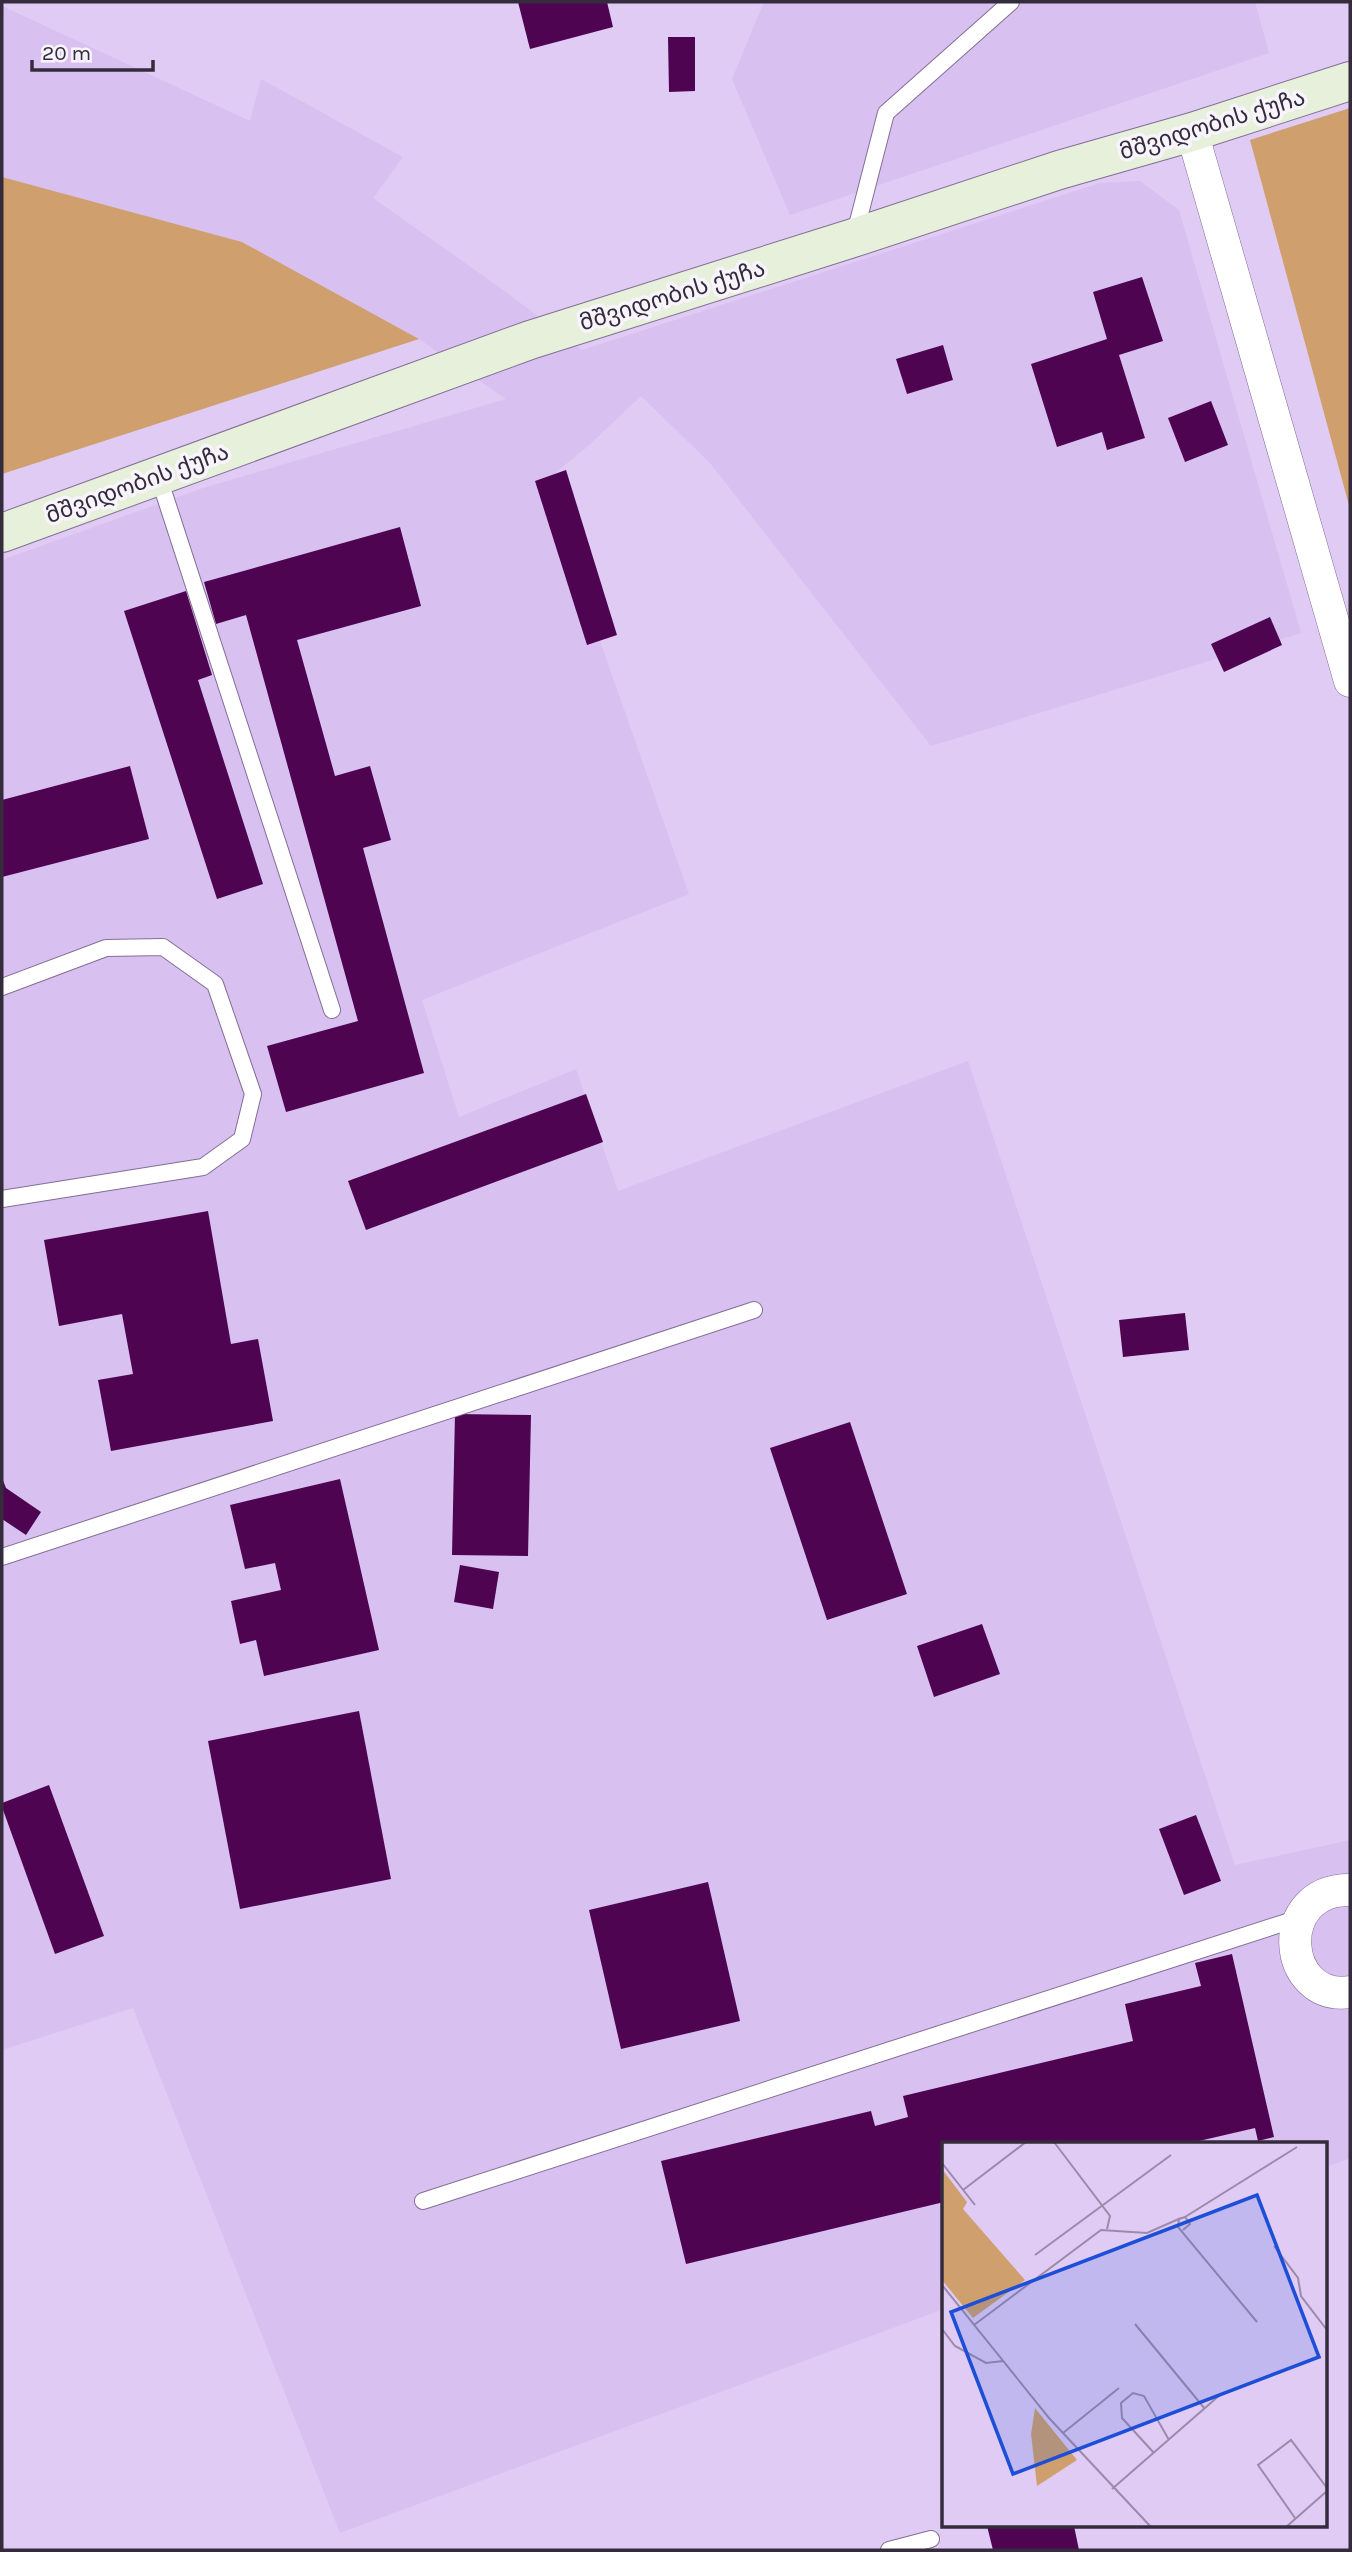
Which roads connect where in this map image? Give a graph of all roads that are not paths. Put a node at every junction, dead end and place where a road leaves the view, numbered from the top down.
1 (1011, 2) edge
2 (1350, 81) edge
3 (1192, 132) junction
4 (853, 238) junction
5 (158, 475) junction
6 (2, 533) edge
7 (1350, 681) edge
8 (2, 987) edge
9 (332, 1010) dead end
10 (2, 1199) edge
11 (754, 1310) dead end
12 (2, 1557) edge
13 (1350, 1890) edge
14 (1299, 1918) junction
15 (1350, 1992) edge
16 (423, 2201) dead end
17 (931, 2539) dead end
18 (889, 2550) edge

1 - 4 lane
2 - 3 main road, მშვიდობის ქუჩა
3 - 4 main road, მშვიდობის ქუჩა
3 - 7 street
4 - 5 main road, მშვიდობის ქუჩა
5 - 6 main road, მშვიდობის ქუჩა
5 - 9 lane
8 - 10 lane
11 - 12 lane
13 - 14 street
14 - 15 street
14 - 16 lane
17 - 18 lane

